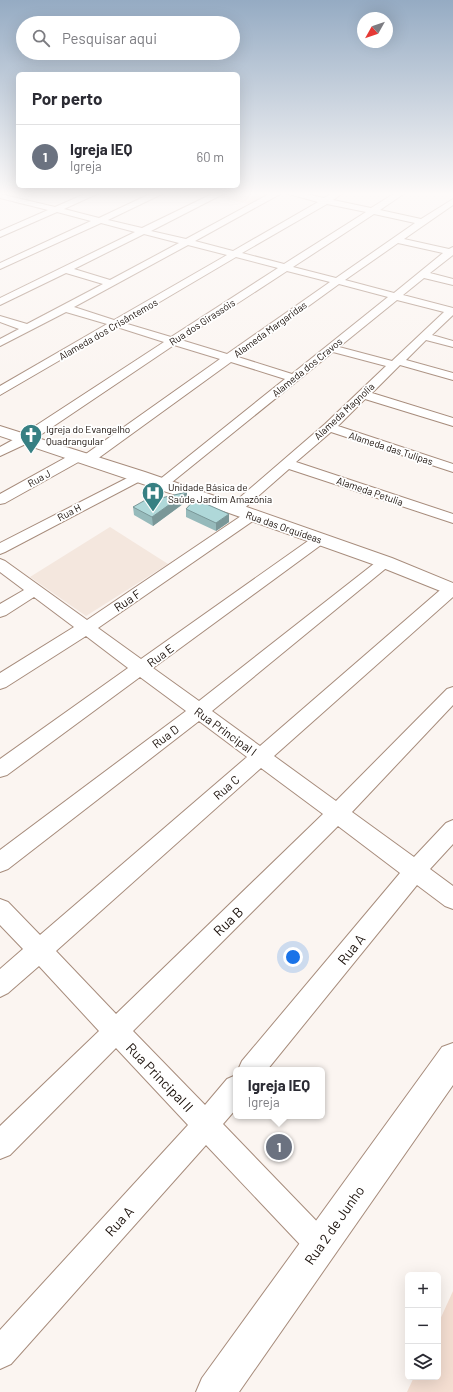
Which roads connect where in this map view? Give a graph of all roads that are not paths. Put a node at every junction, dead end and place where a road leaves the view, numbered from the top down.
1 (18, 258) edge
2 (90, 258) edge
3 (159, 258) edge
4 (229, 258) edge
5 (251, 258) edge
6 (300, 258) edge
7 (370, 258) edge
8 (445, 258) edge
9 (0, 266) edge
10 (286, 267) junction
11 (66, 270) junction
12 (424, 275) junction
13 (337, 281) junction
14 (453, 282) edge
15 (111, 283) junction
16 (7, 287) dead end
17 (21, 292) junction
18 (395, 296) junction
19 (0, 302) edge
20 (64, 308) junction
21 (452, 311) edge
22 (0, 319) edge
23 (116, 324) junction
24 (28, 328) junction
25 (426, 337) junction
26 (172, 341) junction
27 (0, 343) edge
28 (453, 344) edge
29 (331, 348) junction
30 (230, 358) junction
31 (396, 363) junction
32 (453, 377) edge
33 (294, 378) junction
34 (0, 391) edge
35 (362, 394) junction
36 (453, 422) edge
37 (329, 427) junction
38 (0, 431) edge
39 (25, 439) junction
40 (0, 452) edge
41 (82, 458) junction
42 (288, 464) junction
43 (453, 468) edge
44 (138, 476) junction
45 (161, 484) junction
46 (0, 500) edge
47 (244, 512) junction
48 (453, 519) edge
49 (320, 539) junction
50 (0, 549) edge
51 (385, 562) junction
52 (0, 564) edge
53 (452, 589) edge
54 (35, 590) junction
55 (0, 611) edge
56 (86, 628) junction
57 (141, 669) junction
58 (0, 682) edge
59 (453, 694) edge
60 (199, 711) junction
61 (260, 756) junction
62 (0, 769) edge
63 (338, 814) junction
64 (453, 829) edge
65 (0, 862) edge
66 (415, 870) junction
67 (453, 899) edge
68 (0, 909) edge
69 (39, 950) junction
70 (0, 985) edge
71 (116, 1031) junction
72 (453, 1058) edge
73 (253, 1067) edge
74 (233, 1092) edge
75 (206, 1125) junction
76 (0, 1145) edge
77 (320, 1245) junction
78 (0, 1354) edge
79 (216, 1392) edge

1 - 9 street
2 - 11 street
3 - 15 street
4 - 23 street, Alameda dos Crisântemos
5 - 10 street
6 - 10 street, Rua dos Girassóis
7 - 13 street, Alameda Margaridas
8 - 12 street, Alameda dos Cravos
10 - 13 street
10 - 26 street, Rua dos Girassóis
11 - 15 street
11 - 17 street
12 - 14 street
12 - 18 street, Alameda dos Cravos
13 - 18 street
13 - 30 street, Alameda Margaridas
15 - 20 street
16 - 17 street
17 - 19 street
18 - 21 street
18 - 29 street, Alameda dos Cravos
20 - 23 street
20 - 24 street
21 - 25 street, Alameda Magnolia
22 - 24 street
23 - 26 street
23 - 34 street, Alameda dos Crisântemos
24 - 27 street
25 - 28 street
25 - 31 street, Alameda Magnolia
26 - 30 street
26 - 39 street, Rua dos Girassóis
29 - 31 street
29 - 33 street, Alameda dos Cravos
30 - 33 street
30 - 41 street, Alameda Margaridas
31 - 32 street
31 - 35 street, Alameda Magnolia
33 - 45 street, Alameda dos Cravos
35 - 36 street
35 - 37 street, Alameda Magnolia
37 - 42 street, Alameda Magnolia
37 - 43 street, Alameda das Tulipas
38 - 39 street, Rua das Orquideas
39 - 40 street, Rua dos Girassóis
39 - 41 street, Rua das Orquideas
41 - 44 street, Rua das Orquideas
41 - 46 street, Rua J
42 - 47 street, Alameda Magnolia
42 - 48 street, Alameda Petulia
44 - 45 street, Rua das Orquideas
44 - 50 street, Rua H
45 - 47 street, Rua das Orquideas
47 - 49 street, Rua das Orquideas
47 - 56 street, Rua F
49 - 51 street, Rua das Orquideas
49 - 57 street, Rua E
51 - 53 street, Rua das Orquideas
51 - 60 street, Rua D
52 - 54 street, Rua Principal I
53 - 61 street, Rua C
54 - 55 street
54 - 56 street, Rua Principal I
56 - 57 street, Rua Principal I
56 - 58 street, Rua F
57 - 60 street, Rua Principal I
57 - 62 street, Rua E
59 - 63 street, Rua B
60 - 61 street, Rua Principal I
60 - 65 street, Rua D
61 - 63 street, Rua Principal I
61 - 69 street, Rua C
63 - 66 street, Rua Principal I
63 - 71 street, Rua B
64 - 66 street, Rua A
66 - 67 street, Rua Principal I
66 - 73 street, Rua A
68 - 69 street, Rua Principal II
69 - 70 street, Rua C
69 - 71 street, Rua Principal II
71 - 75 street, Rua Principal II
71 - 76 street, Rua B
72 - 77 street, Rua 2 de Junho
74 - 75 street, Rua A
75 - 77 street, Rua Principal II
75 - 78 street, Rua A
77 - 79 street, Rua 2 de Junho

